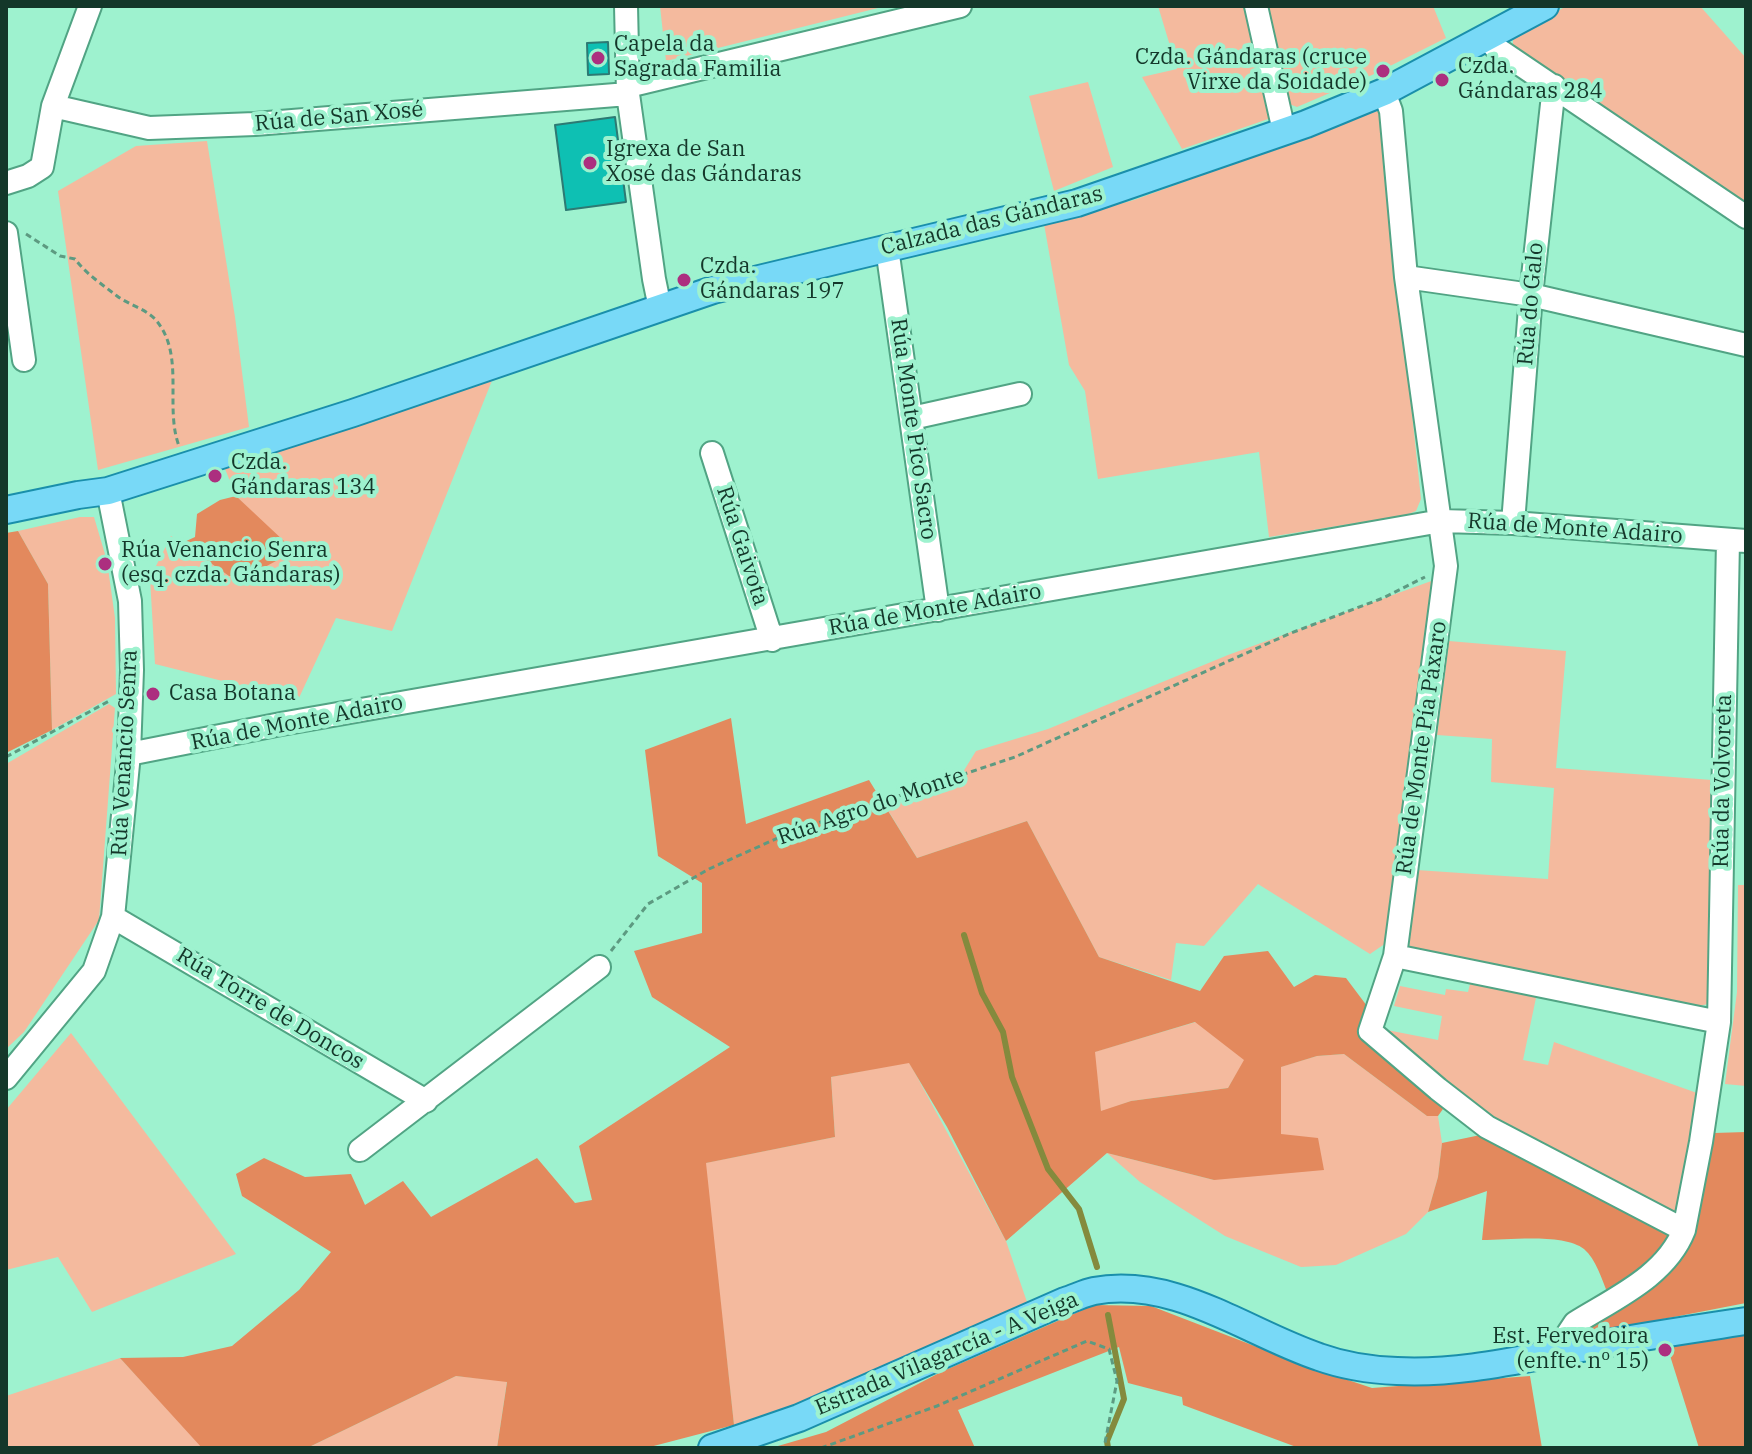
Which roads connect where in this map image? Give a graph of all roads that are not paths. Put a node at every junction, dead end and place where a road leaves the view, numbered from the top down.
1 (90, 6) edge
2 (626, 6) edge
3 (960, 6) edge
4 (1256, 6) edge
5 (1545, 6) edge
6 (1486, 37) junction
7 (1554, 86) junction
8 (628, 90) junction
9 (1384, 92) junction
10 (53, 106) junction
11 (1284, 131) junction
12 (6, 183) edge
13 (1746, 217) edge
14 (6, 234) edge
15 (887, 248) junction
16 (1406, 277) junction
17 (1531, 295) junction
18 (660, 308) junction
19 (1746, 345) edge
20 (24, 360) dead end
21 (1020, 394) dead end
22 (912, 418) junction
23 (712, 453) dead end
24 (108, 491) junction
25 (6, 510) edge
26 (1441, 521) junction
27 (1513, 523) junction
28 (1737, 540) edge
29 (938, 610) junction
30 (772, 640) junction
31 (129, 754) junction
32 (113, 917) junction
33 (1395, 956) junction
34 (599, 967) road end
35 (1719, 1022) junction
36 (6, 1078) edge
37 (426, 1101) junction
38 (360, 1150) dead end
39 (1684, 1230) junction
40 (1746, 1321) edge
41 (1571, 1350) junction
42 (712, 1448) edge

1 - 10 street
2 - 8 street
3 - 8 street, Rúa de San Xosé
4 - 11 street
5 - 6 main road, Calzada das Gándaras
6 - 7 street
6 - 9 main road, Calzada das Gándaras
7 - 13 street
7 - 17 street, Rúa do Galo
8 - 10 street, Rúa de San Xosé
8 - 18 street
9 - 11 main road, Calzada das Gándaras
9 - 16 street, Rúa de Monte Pía Páxaro
10 - 12 street
11 - 15 main road, Calzada das Gándaras
14 - 20 street
15 - 18 main road, Calzada das Gándaras
15 - 22 street, Rúa Monte Pico Sacro
16 - 17 street
16 - 26 street, Rúa de Monte Pía Páxaro
17 - 19 street
17 - 27 street, Rúa do Galo
18 - 24 main road, Calzada das Gándaras
21 - 22 street
22 - 29 street, Rúa Monte Pico Sacro
23 - 30 street, Rúa Gaivota
24 - 25 main road, Calzada das Gándaras
24 - 31 street, Rúa Venancio Senra
26 - 27 street, Rúa de Monte Adairo
26 - 29 street, Rúa de Monte Adairo
26 - 33 street, Rúa de Monte Pía Páxaro
27 - 28 street, Rúa de Monte Adairo
28 - 35 street, Rúa da Volvoreta
29 - 30 street, Rúa de Monte Adairo
30 - 31 street, Rúa de Monte Adairo
31 - 32 street, Rúa Venancio Senra
32 - 36 street, Rúa Venancio Senra
32 - 37 street, Rúa Torre de Doncos
33 - 35 street
33 - 39 street, Rúa de Monte Pía Páxaro
34 - 37 street
35 - 39 street, Rúa da Volvoreta
37 - 38 street
39 - 41 street, Rúa da Volvoreta
40 - 41 main road, Estrada Vilagarcía - A Veiga
41 - 42 main road, Estrada Vilagarcía - A Veiga

